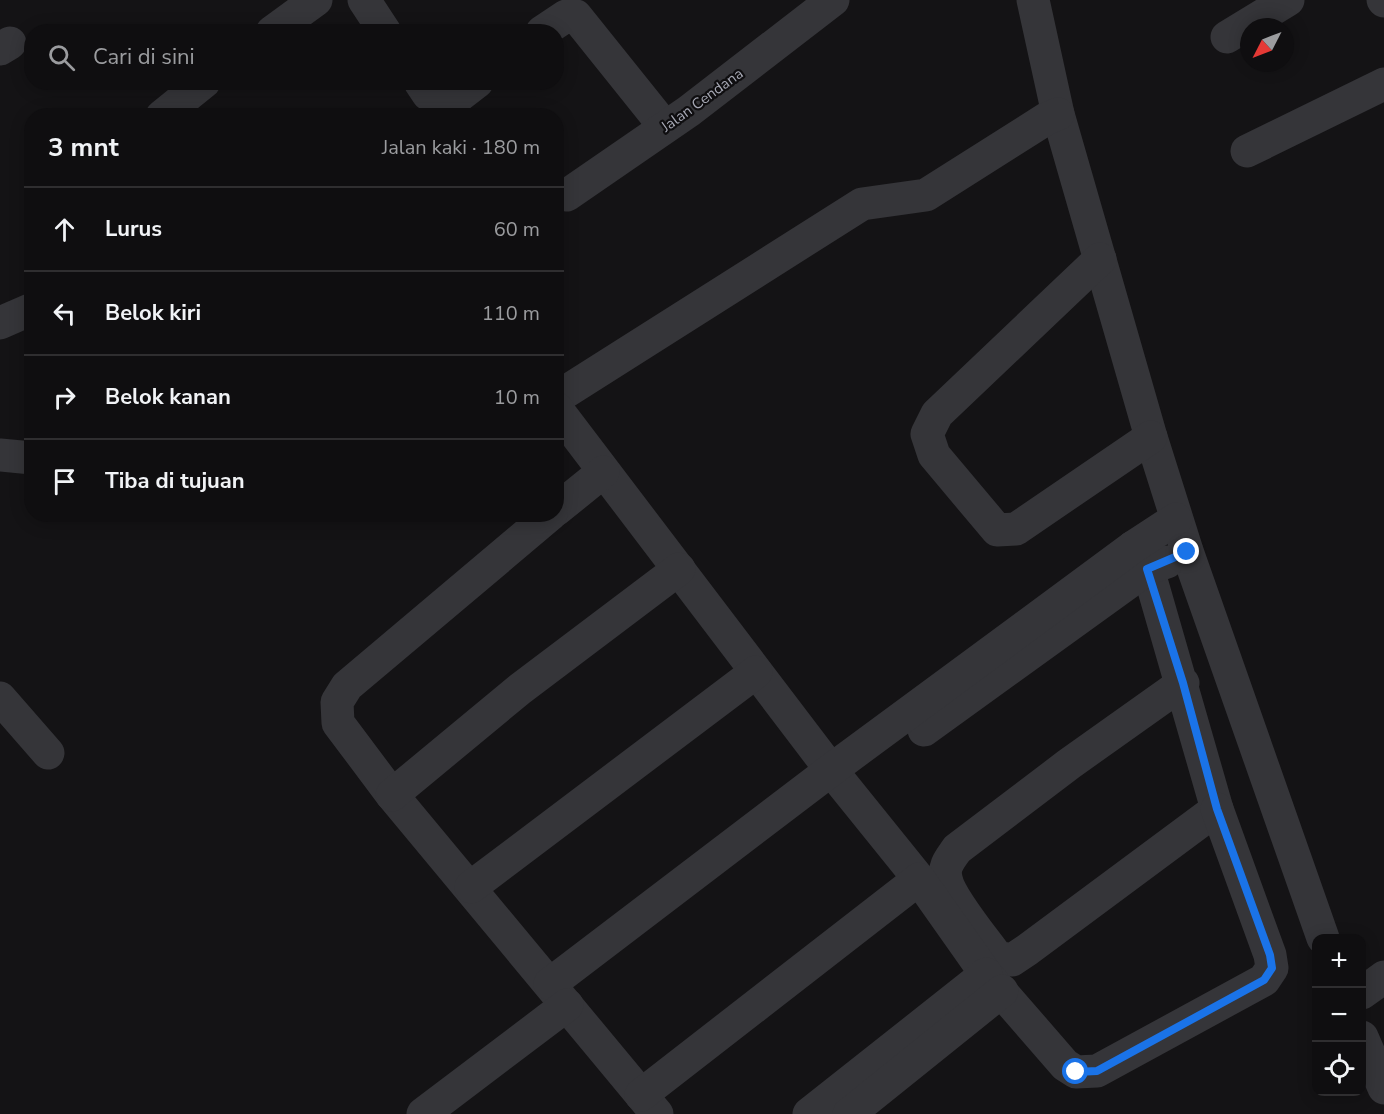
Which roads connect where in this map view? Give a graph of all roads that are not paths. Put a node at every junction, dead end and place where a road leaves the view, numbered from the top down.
1 (316, 0) edge
2 (364, 0) edge
3 (833, 0) edge
4 (1033, 0) edge
5 (1288, 0) edge
6 (283, 24) edge
7 (380, 24) edge
8 (554, 24) edge
9 (1227, 36) dead end
10 (1384, 84) edge
11 (194, 90) edge
12 (425, 90) edge
13 (467, 90) edge
14 (172, 108) edge
15 (1058, 114) junction
16 (665, 127) junction
17 (1247, 152) dead end
18 (567, 195) dead end
19 (1100, 259) junction
20 (24, 312) edge
21 (0, 323) edge
22 (564, 393) edge
23 (564, 419) edge
24 (1151, 437) junction
25 (0, 455) edge
26 (24, 457) edge
27 (603, 472) junction
28 (564, 504) edge
29 (1176, 519) junction
30 (541, 522) edge
31 (1187, 552) junction
32 (1140, 558) junction
33 (679, 568) junction
34 (756, 672) junction
35 (1183, 683) junction
36 (0, 698) edge
37 (48, 753) dead end
38 (838, 778) junction
39 (392, 795) junction
40 (1217, 809) junction
41 (919, 879) junction
42 (471, 887) junction
43 (1321, 934) edge
44 (1384, 977) edge
45 (994, 983) junction
46 (1366, 990) edge
47 (559, 996) junction
48 (1364, 1042) edge
49 (1384, 1088) edge
50 (649, 1105) edge
51 (423, 1114) edge
52 (809, 1114) edge
53 (849, 1114) edge

1 - 6 street
2 - 7 street
3 - 16 street, Jalan Cendana
4 - 15 street
5 - 9 street
8 - 16 street
10 - 17 street
11 - 14 street
12 - 13 street
15 - 19 street
15 - 22 street
16 - 18 street, Jalan Cendana
19 - 24 street
19 - 24 street
20 - 21 street
23 - 27 street
24 - 29 street
25 - 26 street
27 - 28 street
27 - 33 street
29 - 31 street
29 - 32 street
30 - 39 street
31 - 32 street
31 - 43 street
32 - 35 street
32 - 38 street
33 - 34 street
33 - 39 street
34 - 38 street
34 - 42 street
35 - 40 street
35 - 40 street
36 - 37 street
38 - 41 street
38 - 47 street
39 - 42 street
40 - 45 street
41 - 45 street
41 - 50 street
42 - 47 street
44 - 46 street
45 - 52 street
45 - 53 street
47 - 50 street
47 - 51 street
48 - 49 street

